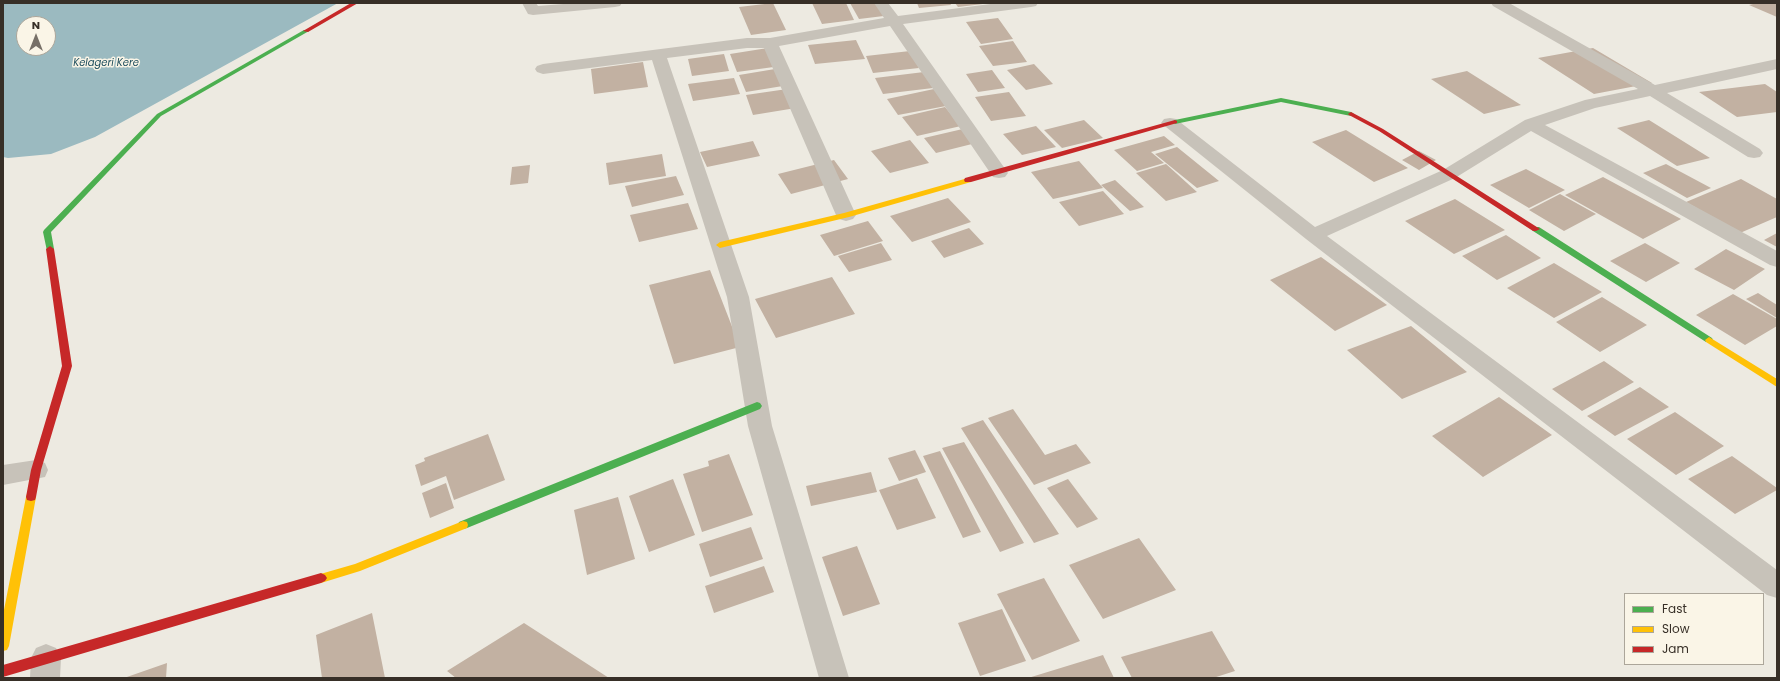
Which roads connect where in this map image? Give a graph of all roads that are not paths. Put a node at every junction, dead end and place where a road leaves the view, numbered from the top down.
1 (355, 3) edge
2 (529, 3) edge
3 (615, 3) edge
4 (881, 3) edge
5 (1031, 3) edge
6 (1498, 3) edge
7 (895, 21) junction
8 (770, 43) junction
9 (658, 54) junction
10 (1777, 64) edge
11 (543, 69) dead end
12 (1653, 91) junction
13 (1170, 123) junction
14 (1531, 124) junction
15 (1754, 153) dead end
16 (999, 173) junction
17 (1449, 174) junction
18 (846, 215) junction
19 (1313, 235) junction
20 (720, 245) junction
21 (1777, 260) edge
22 (1777, 384) edge
23 (757, 406) junction
24 (36, 470) junction
25 (3, 475) edge
26 (1777, 586) edge
27 (3, 646) edge
28 (46, 668) edge
29 (3, 671) edge
30 (834, 678) edge

1 - 24 street
2 - 3 street
4 - 7 street
5 - 7 street
6 - 12 street
7 - 8 street
7 - 16 street
8 - 9 street
8 - 18 street
9 - 11 street
9 - 20 street
10 - 12 street
12 - 14 street
12 - 15 street
13 - 16 street
13 - 17 street
13 - 19 street
14 - 17 street
14 - 21 street
16 - 18 street
17 - 19 street
17 - 22 street
18 - 20 street
19 - 26 street
20 - 23 street
23 - 28 street
23 - 30 street
24 - 25 street
24 - 27 street
28 - 29 street

